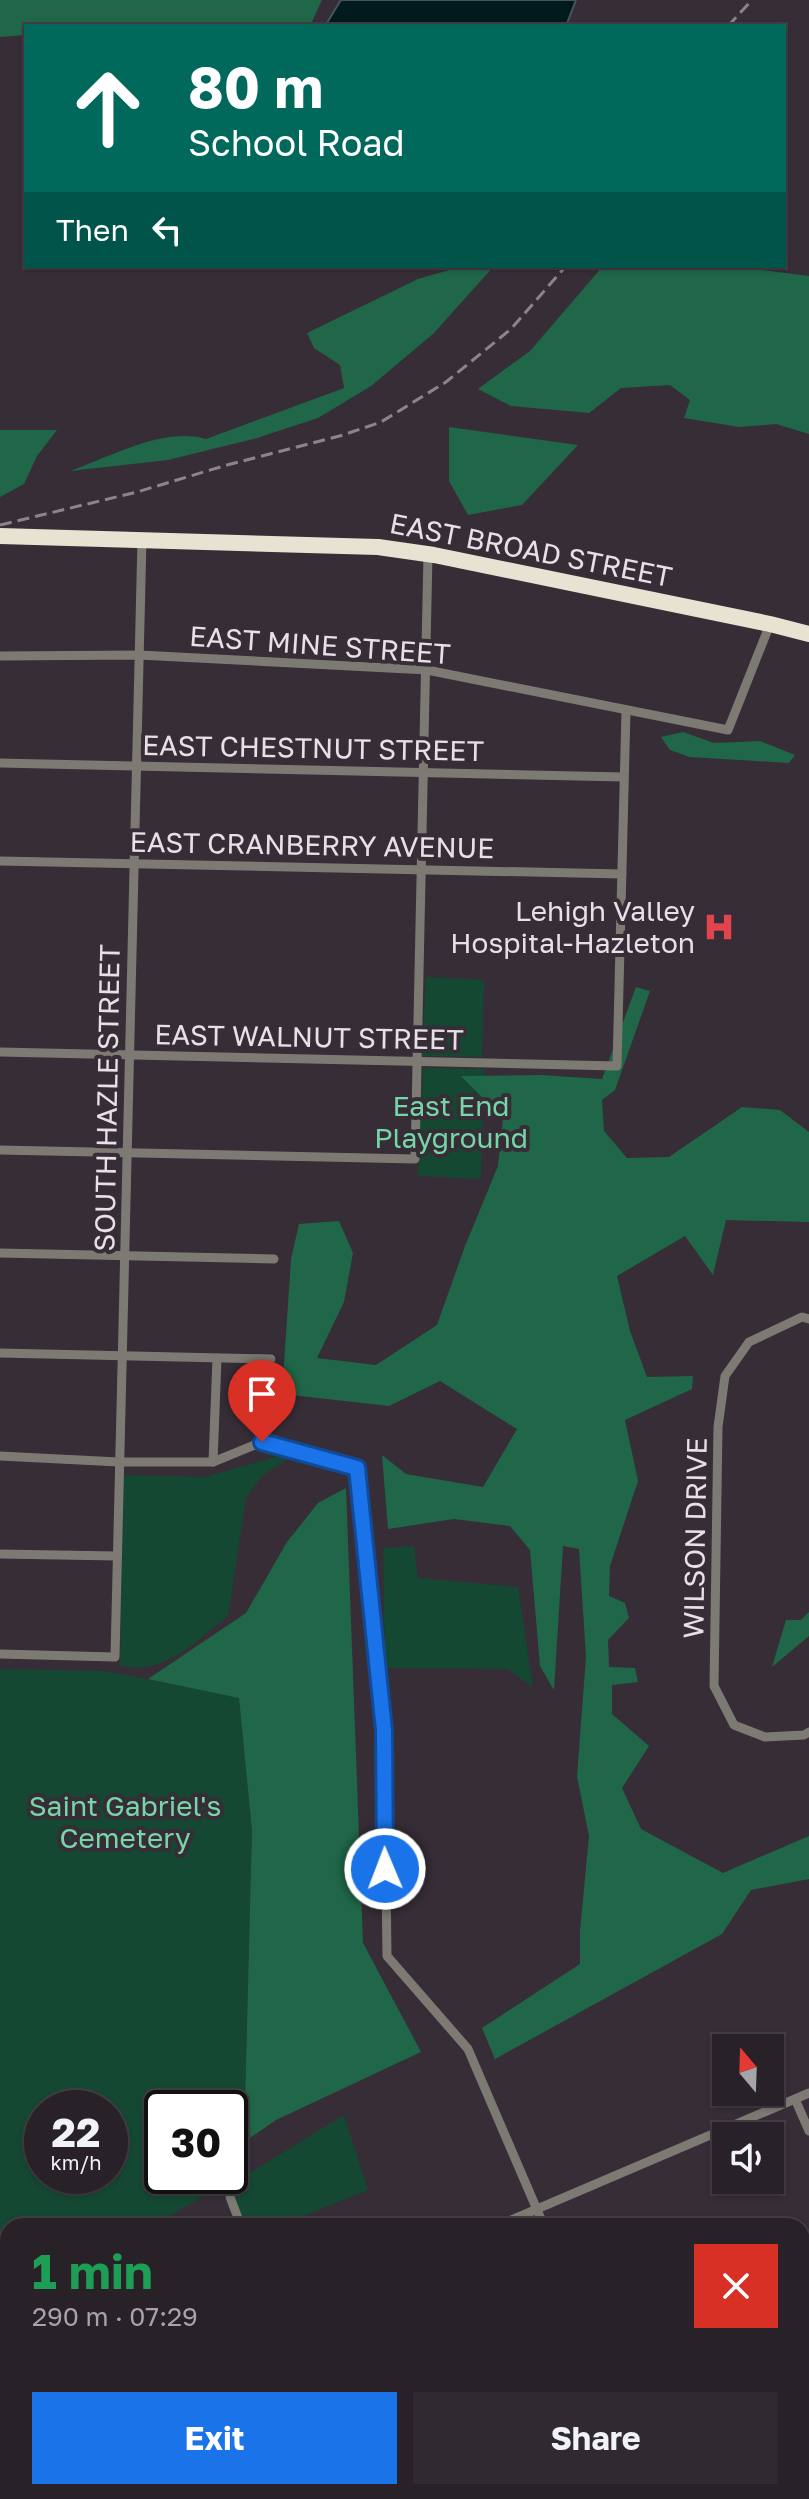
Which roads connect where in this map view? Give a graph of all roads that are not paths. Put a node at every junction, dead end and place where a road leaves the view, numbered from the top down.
1 (0, 536) edge
2 (142, 539) junction
3 (428, 554) junction
4 (770, 624) junction
5 (809, 634) edge
6 (139, 655) junction
7 (0, 656) edge
8 (427, 670) junction
9 (626, 711) junction
10 (0, 763) edge
11 (137, 766) junction
12 (424, 772) junction
13 (624, 777) junction
14 (0, 861) edge
15 (134, 864) junction
16 (422, 870) junction
17 (622, 874) junction
18 (0, 1052) edge
19 (130, 1055) junction
20 (417, 1061) junction
21 (0, 1150) edge
22 (127, 1153) junction
23 (0, 1253) edge
24 (125, 1255) junction
25 (274, 1259) dead end
26 (809, 1319) edge
27 (0, 1353) edge
28 (122, 1356) junction
29 (217, 1358) junction
30 (271, 1359) dead end
31 (0, 1456) edge
32 (119, 1462) junction
33 (213, 1462) junction
34 (0, 1554) edge
35 (117, 1556) junction
36 (0, 1654) edge
37 (809, 1732) edge
38 (809, 2093) edge
39 (795, 2099) junction
40 (809, 2131) edge
41 (230, 2197) dead end
42 (537, 2209) junction
43 (238, 2218) edge
44 (516, 2218) edge
45 (541, 2218) edge

1 - 2 highway, EAST BROAD STREET
2 - 3 highway, EAST BROAD STREET
2 - 6 street, SOUTH HAZLE STREET
3 - 4 highway, EAST BROAD STREET
3 - 8 street
4 - 5 highway, EAST BROAD STREET
4 - 9 street, EAST MINE STREET
6 - 7 street, EAST MINE STREET
6 - 8 street, EAST MINE STREET
6 - 11 street, SOUTH HAZLE STREET
8 - 9 street, EAST MINE STREET
8 - 12 street
9 - 13 street
10 - 11 street, EAST CHESTNUT STREET
11 - 12 street, EAST CHESTNUT STREET
11 - 15 street, SOUTH HAZLE STREET
12 - 13 street, EAST CHESTNUT STREET
12 - 16 street
13 - 17 street
14 - 15 street, EAST CRANBERRY AVENUE
15 - 16 street, EAST CRANBERRY AVENUE
15 - 19 street, SOUTH HAZLE STREET
16 - 17 street, EAST CRANBERRY AVENUE
16 - 20 street
17 - 20 street, EAST WALNUT STREET
18 - 19 street, EAST WALNUT STREET
19 - 20 street, EAST WALNUT STREET
19 - 22 street, SOUTH HAZLE STREET
20 - 22 street
21 - 22 street
22 - 24 street, SOUTH HAZLE STREET
23 - 24 street
24 - 25 street
24 - 28 street, SOUTH HAZLE STREET
26 - 37 street, WILSON DRIVE
27 - 28 street
28 - 29 street
28 - 32 street, SOUTH HAZLE STREET
29 - 30 street
29 - 33 street
31 - 32 street
32 - 33 street
32 - 35 street, SOUTH HAZLE STREET
33 - 42 street
34 - 35 street
35 - 36 street, SOUTH HAZLE STREET
38 - 39 street
39 - 40 street
39 - 42 street
41 - 43 street
42 - 44 street
42 - 45 street

